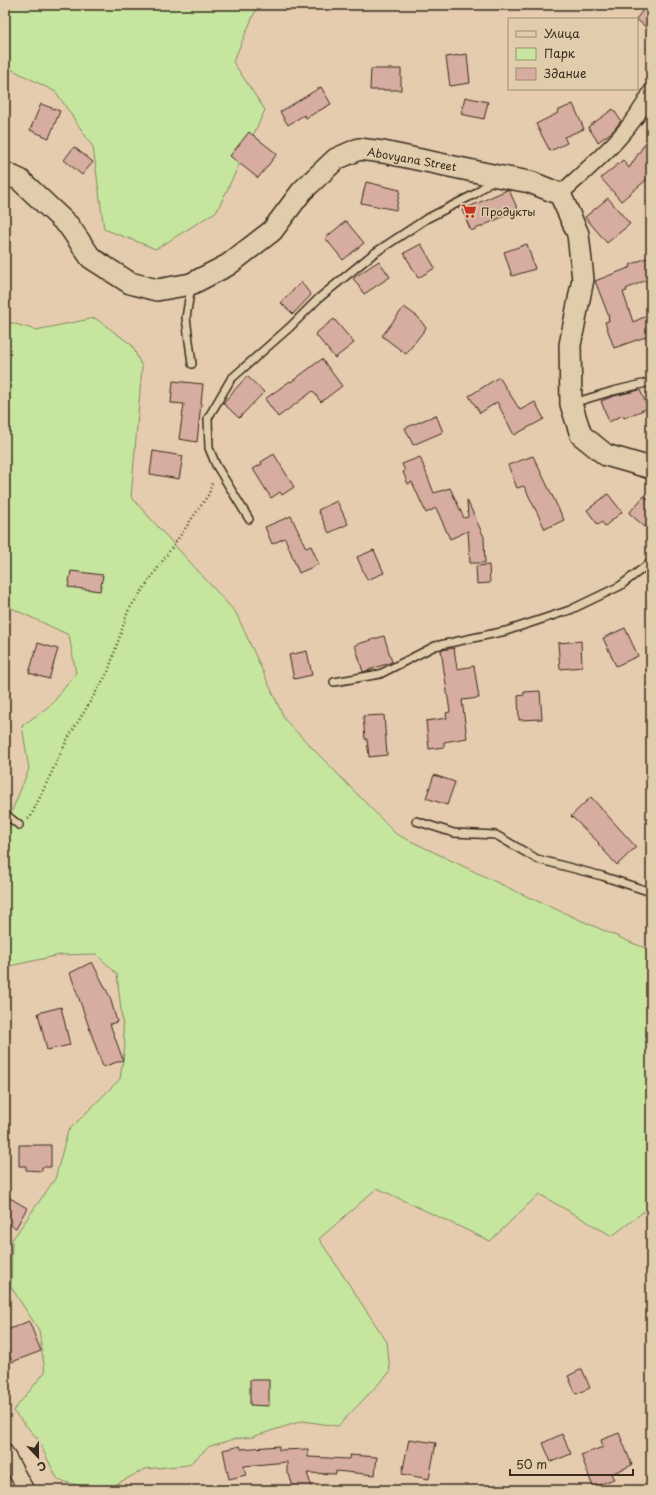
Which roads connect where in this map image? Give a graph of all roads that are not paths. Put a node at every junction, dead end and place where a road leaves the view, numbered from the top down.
1 (651, 92) edge
2 (5, 173) edge
3 (497, 176) junction
4 (560, 194) junction
5 (191, 284) junction
6 (192, 364) dead end
7 (651, 382) edge
8 (570, 404) junction
9 (651, 468) edge
10 (249, 519) dead end
11 (651, 562) edge
12 (334, 682) dead end
13 (5, 814) edge
14 (416, 821) dead end
15 (19, 825) road end
16 (651, 892) edge
17 (5, 1452) edge
18 (26, 1490) edge

1 - 4 street
2 - 5 street, Abovyana Street
3 - 4 street, Abovyana Street
3 - 5 street, Abovyana Street
3 - 10 lane
4 - 8 street
5 - 6 lane
7 - 8 lane
8 - 9 street
11 - 12 lane
13 - 15 lane
14 - 16 lane
17 - 18 street

